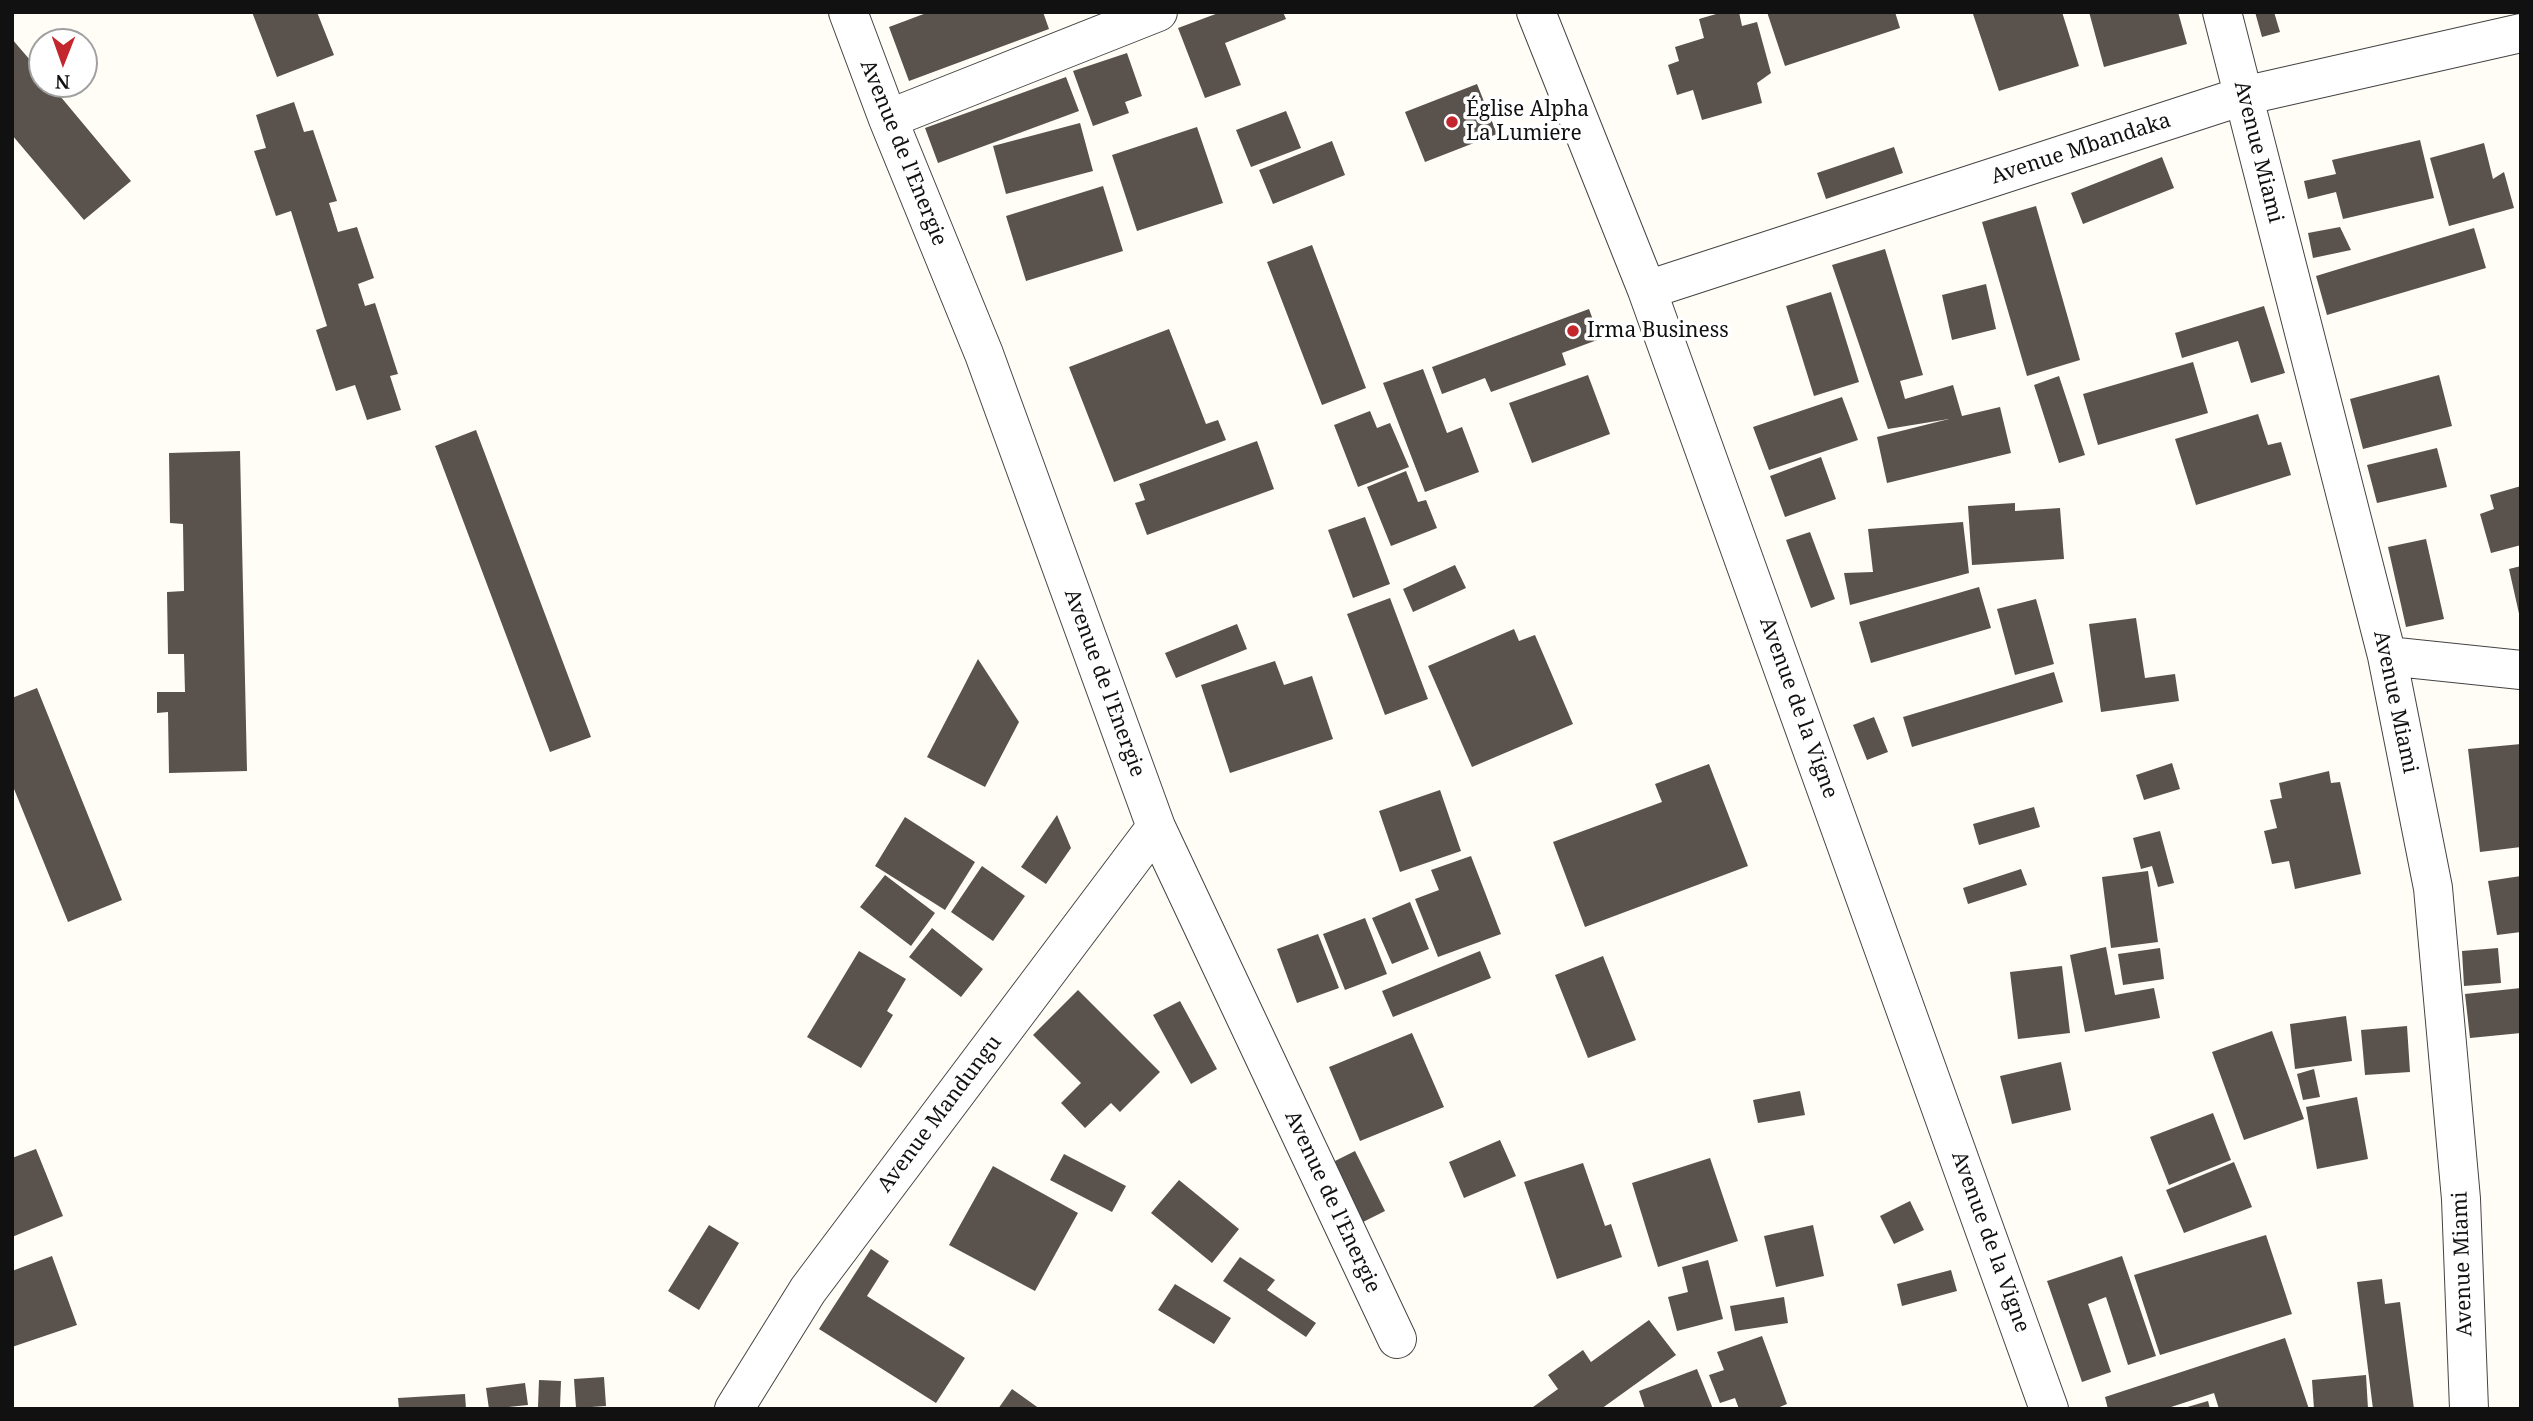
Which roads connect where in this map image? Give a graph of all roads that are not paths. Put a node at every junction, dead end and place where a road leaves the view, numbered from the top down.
1 (848, 12) edge
2 (1158, 12) edge
3 (1536, 12) edge
4 (2222, 12) edge
5 (2521, 33) edge
6 (2243, 96) junction
7 (888, 119) junction
8 (1647, 290) junction
9 (2387, 656) junction
10 (2521, 670) edge
11 (1156, 827) junction
12 (1397, 1339) dead end
13 (734, 1409) edge
14 (2049, 1409) edge
15 (2469, 1409) edge

1 - 7 street, Avenue de l'Energie
2 - 7 street
3 - 8 street, Avenue de la Vigne
4 - 6 street, Avenue Miami
5 - 6 street, Avenue Mbandaka
6 - 8 street, Avenue Mbandaka
6 - 9 street, Avenue Miami
7 - 11 street, Avenue de l'Energie
8 - 14 street, Avenue de la Vigne
9 - 10 street
9 - 15 street, Avenue Miami
11 - 12 street, Avenue de l'Energie
11 - 13 street, Avenue Mandungu

